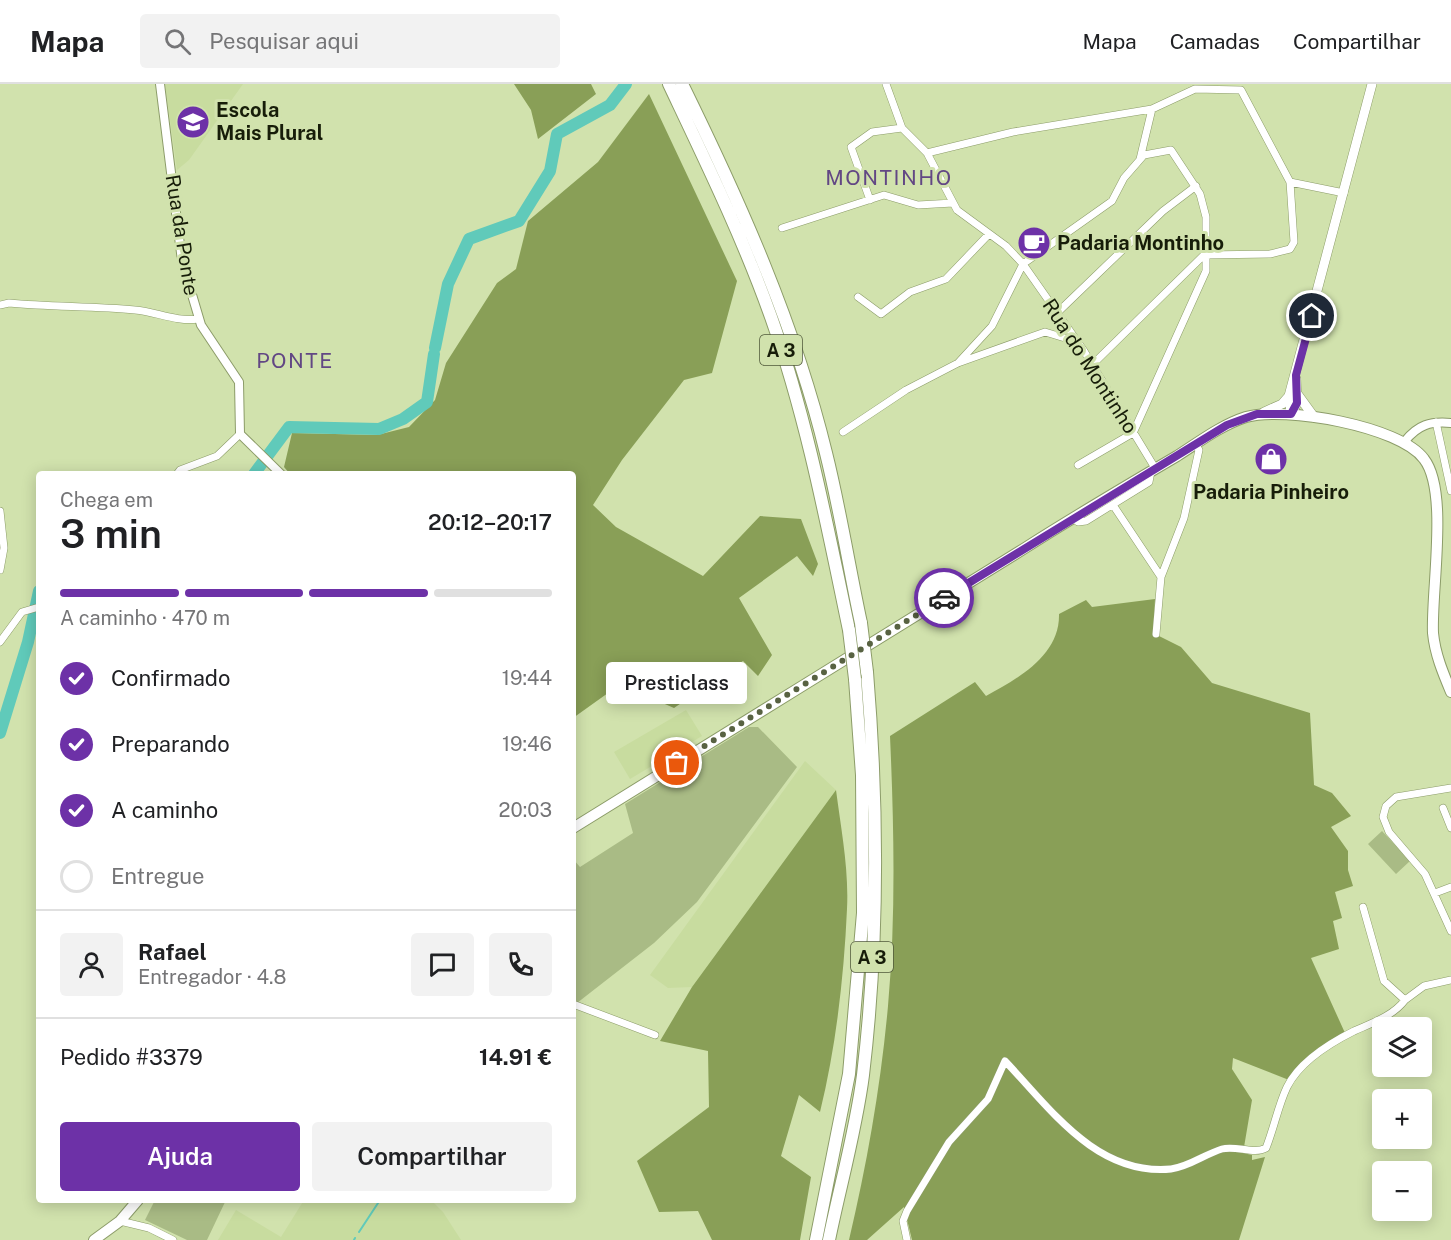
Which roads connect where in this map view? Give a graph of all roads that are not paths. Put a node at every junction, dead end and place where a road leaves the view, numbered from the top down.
1 (160, 84) edge
2 (669, 84) edge
3 (682, 84) edge
4 (886, 84) edge
5 (1372, 84) edge
6 (1152, 109) junction
7 (902, 128) junction
8 (927, 153) junction
9 (1140, 159) junction
10 (1290, 182) junction
11 (1196, 186) junction
12 (1344, 193) junction
13 (870, 200) junction
14 (953, 202) junction
15 (782, 228) dead end
16 (989, 234) junction
17 (1206, 254) junction
18 (1023, 264) junction
19 (858, 297) dead end
20 (0, 305) edge
21 (1058, 312) junction
22 (198, 319) junction
23 (1078, 342) junction
24 (958, 363) junction
25 (1092, 365) junction
26 (1293, 394) junction
27 (1257, 414) junction
28 (1291, 414) junction
29 (1314, 417) junction
30 (1436, 422) junction
31 (1451, 423) edge
32 (843, 432) dead end
33 (1133, 433) junction
34 (240, 434) junction
35 (1405, 441) junction
36 (1195, 444) junction
37 (1078, 465) dead end
38 (1153, 470) junction
39 (179, 471) edge
40 (277, 471) edge
41 (1451, 491) edge
42 (1113, 505) junction
43 (0, 511) edge
44 (1072, 518) junction
45 (0, 570) edge
46 (1161, 577) junction
47 (36, 608) edge
48 (1156, 634) dead end
49 (0, 642) edge
50 (1451, 692) edge
51 (1451, 788) edge
52 (1443, 808) dead end
53 (576, 826) edge
54 (1451, 828) edge
55 (1451, 887) edge
56 (1435, 893) junction
57 (1363, 907) dead end
58 (1451, 931) edge
59 (1451, 980) edge
60 (1405, 1000) junction
61 (576, 1005) edge
62 (656, 1035) dead end
63 (135, 1203) edge
64 (120, 1221) junction
65 (94, 1240) edge
66 (173, 1240) edge
67 (816, 1240) edge
68 (829, 1240) edge
69 (907, 1240) edge

1 - 22 street, Rua da Ponte
2 - 67 highway, A 3, bridge
3 - 68 highway, A 3, bridge
4 - 7 street
5 - 12 main road
6 - 8 street
6 - 9 street
6 - 10 street
7 - 8 street, Rua do Montinho
7 - 13 street
8 - 14 street, Rua do Montinho
9 - 11 street
9 - 18 street
10 - 12 street
10 - 17 street
11 - 17 street
11 - 21 street
12 - 26 main road
13 - 14 street
13 - 15 street
14 - 16 street, Rua do Montinho
16 - 18 street, Rua do Montinho
16 - 19 street
17 - 25 street
17 - 33 street
18 - 21 street, Rua do Montinho
18 - 24 street
20 - 22 street
21 - 23 street, Rua do Montinho
22 - 34 street, Rua da Ponte
23 - 24 street
23 - 25 street, Rua do Montinho
24 - 32 street
25 - 33 street, Rua do Montinho
26 - 27 main road
26 - 28 main road
26 - 29 main road
27 - 28 main road
27 - 36 main road
28 - 29 main road
29 - 35 main road
30 - 31 street
30 - 35 street
30 - 41 street
33 - 37 street
33 - 38 street, Rua do Montinho
34 - 39 street
34 - 40 street
35 - 50 main road
36 - 38 main road
36 - 46 street
38 - 42 street
38 - 44 main road
42 - 44 street
42 - 46 street
43 - 45 street
44 - 53 main road
46 - 48 street
47 - 49 street
51 - 56 street
52 - 54 street
55 - 56 street
56 - 58 street
57 - 60 street
59 - 60 street
60 - 69 street
61 - 62 street
63 - 64 main road
64 - 65 main road
64 - 66 street

